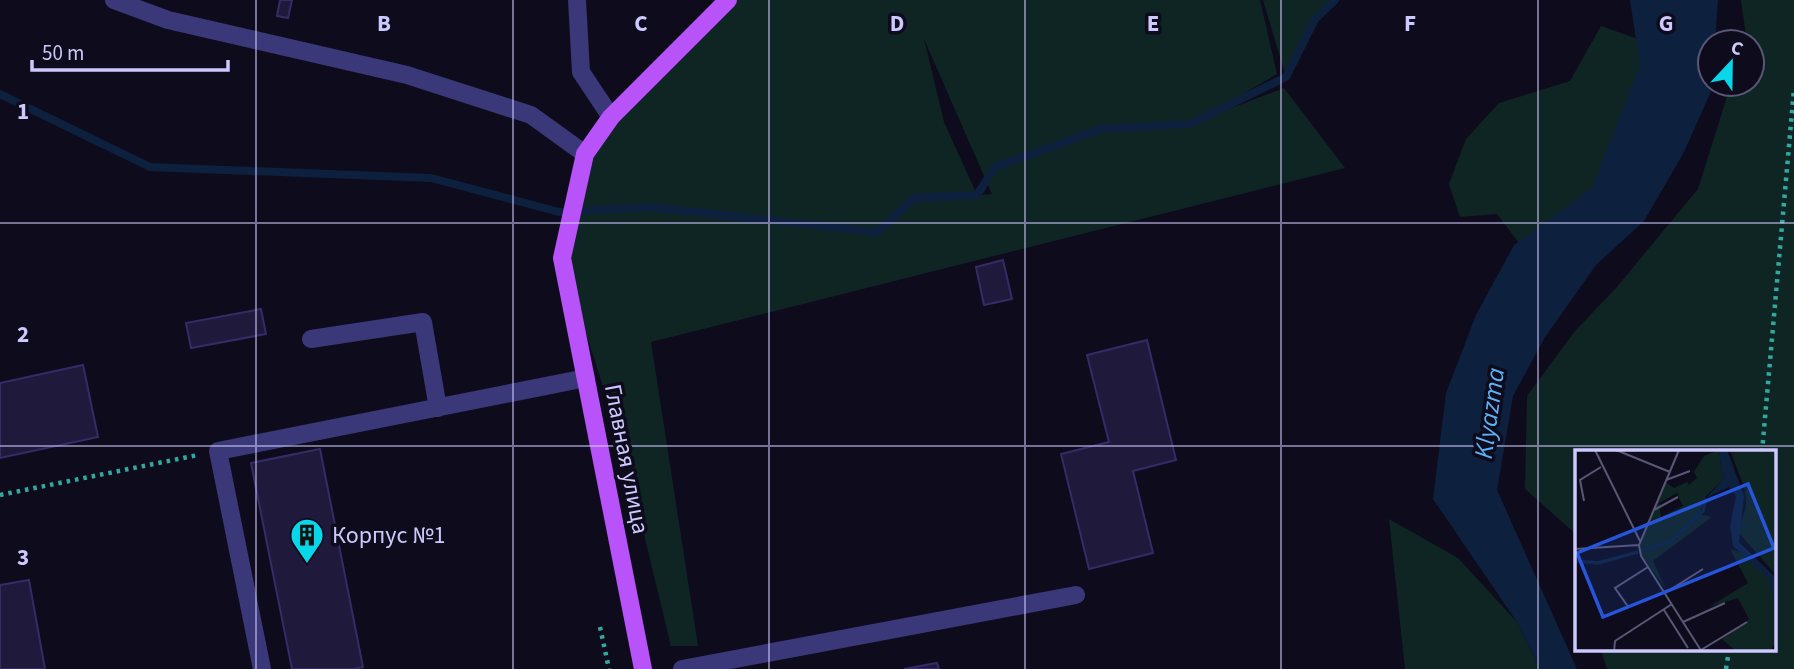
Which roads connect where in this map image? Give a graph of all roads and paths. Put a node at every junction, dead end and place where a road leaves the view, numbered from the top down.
1 (114, 0) edge
2 (577, 0) edge
3 (728, 0) edge
4 (1794, 89) edge
5 (611, 117) junction
6 (585, 154) junction
7 (311, 339) dead end
8 (586, 379) junction
9 (438, 408) junction
10 (1762, 450) edge
11 (218, 451) junction
12 (0, 495) edge
13 (1076, 595) dead end
14 (600, 627) dead end
15 (261, 669) edge
16 (609, 669) edge
17 (643, 669) edge
18 (682, 669) edge

1 - 6 street
2 - 5 street
3 - 5 main road
4 - 10 path
5 - 6 main road
6 - 8 main road, Главная улица
7 - 9 street
8 - 9 street
8 - 17 main road, Главная улица
9 - 11 street
11 - 12 path
11 - 15 street
13 - 18 street
14 - 16 path

